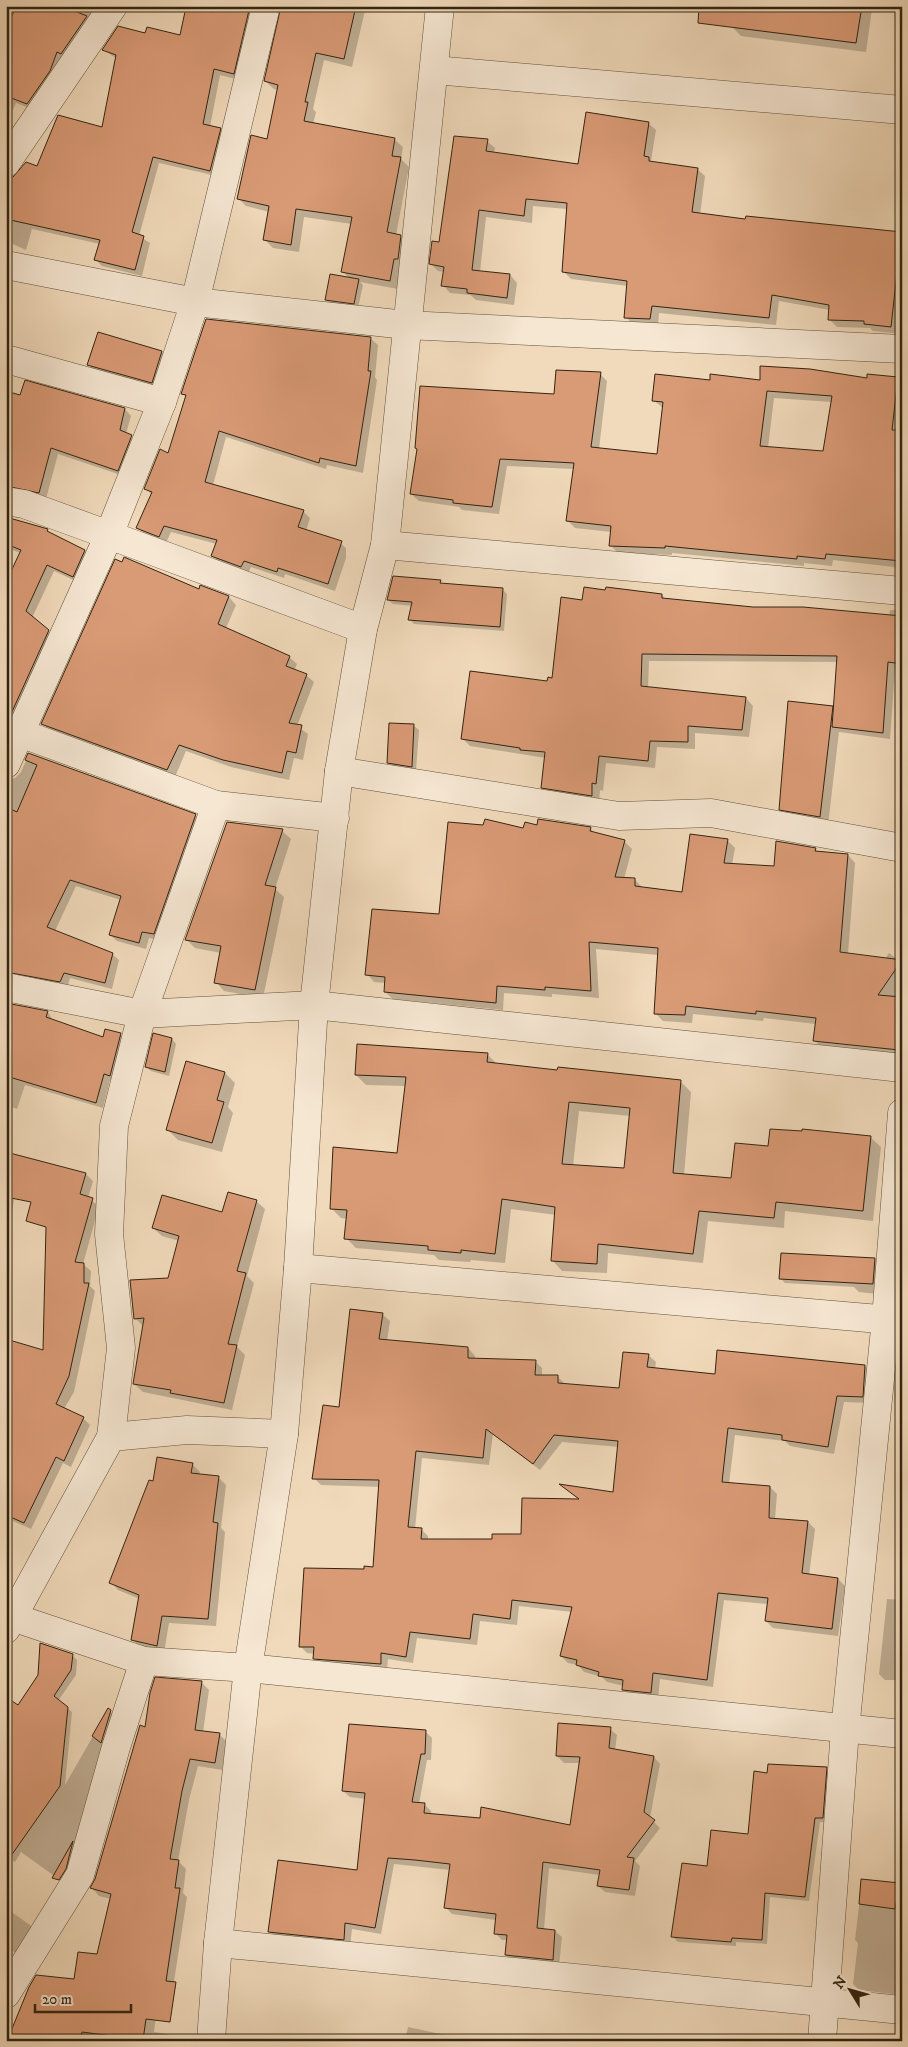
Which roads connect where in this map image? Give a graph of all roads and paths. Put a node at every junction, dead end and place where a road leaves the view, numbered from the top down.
1 (113, 6) edge
2 (266, 6) edge
3 (440, 6) edge
4 (434, 70) junction
5 (902, 110) edge
6 (8, 156) edge
7 (6, 265) edge
8 (195, 302) junction
9 (406, 325) junction
10 (902, 349) edge
11 (6, 359) edge
12 (162, 402) junction
13 (6, 501) edge
14 (109, 535) junction
15 (385, 544) junction
16 (902, 591) edge
17 (363, 629) junction
18 (20, 733) junction
19 (6, 764) edge
20 (339, 771) junction
21 (216, 804) junction
22 (335, 818) junction
23 (902, 848) edge
24 (6, 987) edge
25 (314, 1005) junction
26 (142, 1014) junction
27 (902, 1068) edge
28 (902, 1113) edge
29 (298, 1268) junction
30 (894, 1320) edge
31 (284, 1434) junction
32 (111, 1437) junction
33 (9, 1623) edge
34 (144, 1661) junction
35 (248, 1668) junction
36 (845, 1730) junction
37 (902, 1734) edge
38 (218, 1943) junction
39 (6, 1994) edge
40 (826, 2003) junction
41 (902, 2010) edge
42 (211, 2041) edge
43 (822, 2041) edge

1 - 6 street
2 - 8 street
3 - 4 street
4 - 5 street
4 - 9 street
7 - 8 street
8 - 9 street
8 - 12 street
9 - 10 street
9 - 15 street
11 - 12 street
12 - 14 street
13 - 14 street
14 - 17 street
14 - 18 street
15 - 16 street
15 - 17 street
17 - 20 street
18 - 19 street
18 - 21 street
20 - 22 street
20 - 23 street
21 - 22 street
21 - 26 street
22 - 25 street
24 - 26 street
25 - 26 street
25 - 27 street
25 - 29 street
26 - 32 street
28 - 30 street
29 - 30 street
29 - 31 street
30 - 36 street
31 - 32 street
31 - 35 street
32 - 33 street
33 - 34 street
34 - 35 street
34 - 39 street
35 - 36 street
35 - 38 street
36 - 37 street
36 - 40 street
38 - 40 street
38 - 42 street
40 - 41 street
40 - 43 street

